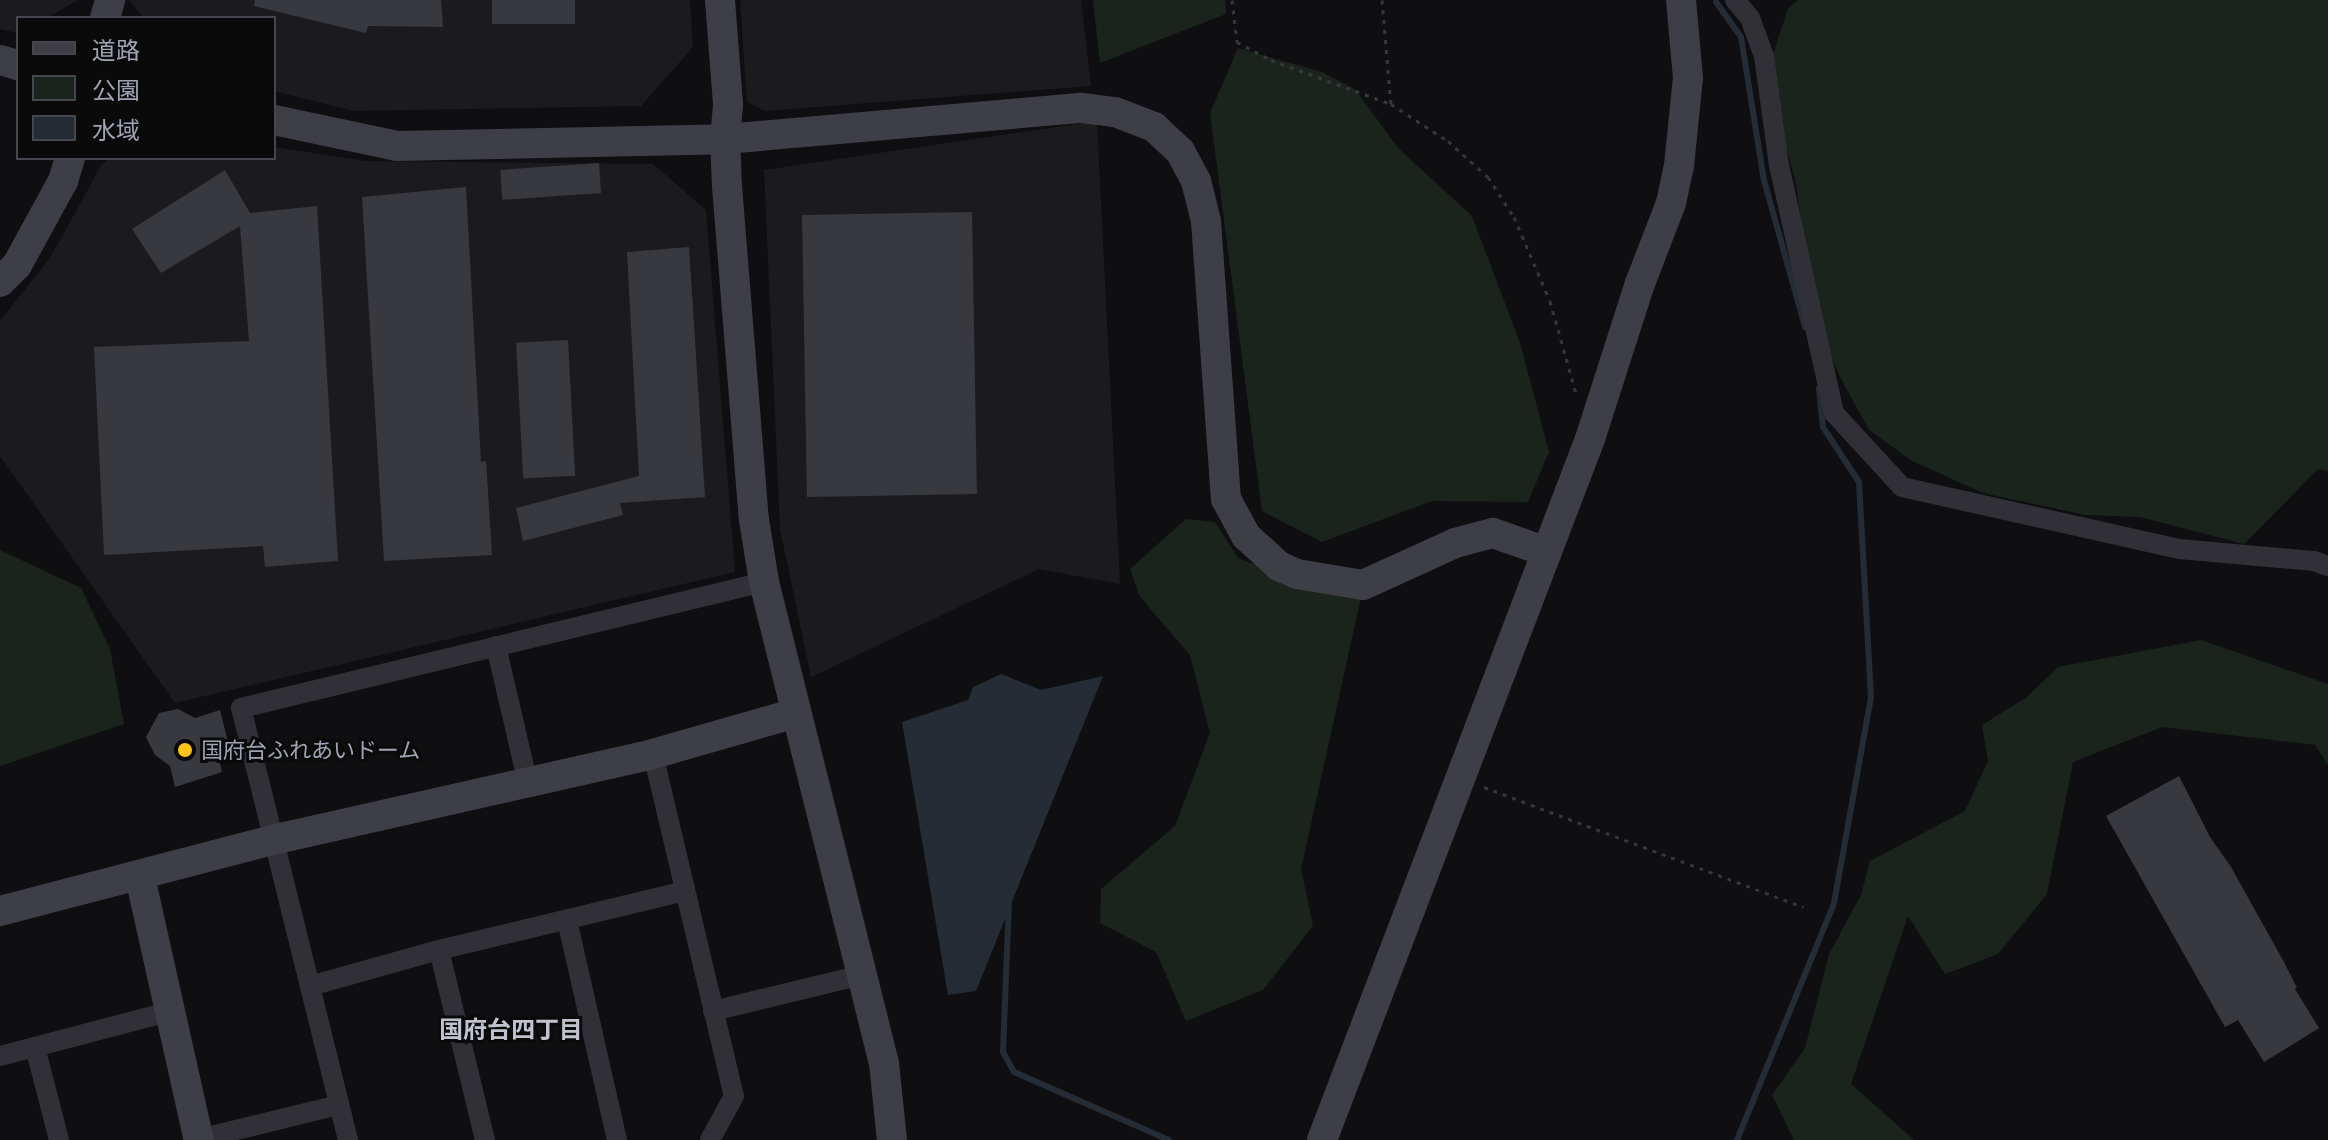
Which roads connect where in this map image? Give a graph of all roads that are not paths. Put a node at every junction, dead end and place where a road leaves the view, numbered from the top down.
1 (720, 0) edge
2 (1681, 0) edge
3 (1735, 0) edge
4 (276, 120) edge
5 (725, 139) junction
6 (69, 160) edge
7 (0, 282) edge
8 (1547, 552) junction
9 (2328, 566) edge
10 (764, 582) junction
11 (496, 646) junction
12 (796, 713) junction
13 (653, 754) junction
14 (528, 784) junction
15 (272, 840) junction
16 (140, 877) junction
17 (685, 891) junction
18 (0, 911) edge
19 (567, 920) junction
20 (439, 950) junction
21 (862, 975) junction
22 (310, 986) junction
23 (171, 1011) junction
24 (713, 1011) junction
25 (35, 1047) junction
26 (0, 1056) edge
27 (338, 1105) junction
28 (199, 1139) edge
29 (59, 1140) edge
30 (348, 1140) edge
31 (485, 1140) edge
32 (617, 1140) edge
33 (710, 1140) edge
34 (892, 1140) edge
35 (1322, 1140) edge

1 - 5 street
2 - 8 street
3 - 9 street
4 - 5 street
5 - 8 street
5 - 10 street
6 - 7 street
8 - 35 street
10 - 11 street
10 - 12 street
11 - 14 street
11 - 15 street
12 - 13 street
12 - 21 street
13 - 14 street
13 - 17 street
14 - 15 street
15 - 16 street
15 - 22 street
16 - 18 street
16 - 23 street
17 - 19 street
17 - 24 street
19 - 20 street
19 - 32 street
20 - 22 street
20 - 31 street
21 - 24 street
21 - 34 street
22 - 27 street
23 - 25 street
23 - 28 street
24 - 33 street
25 - 26 street
25 - 29 street
27 - 28 street
27 - 30 street

